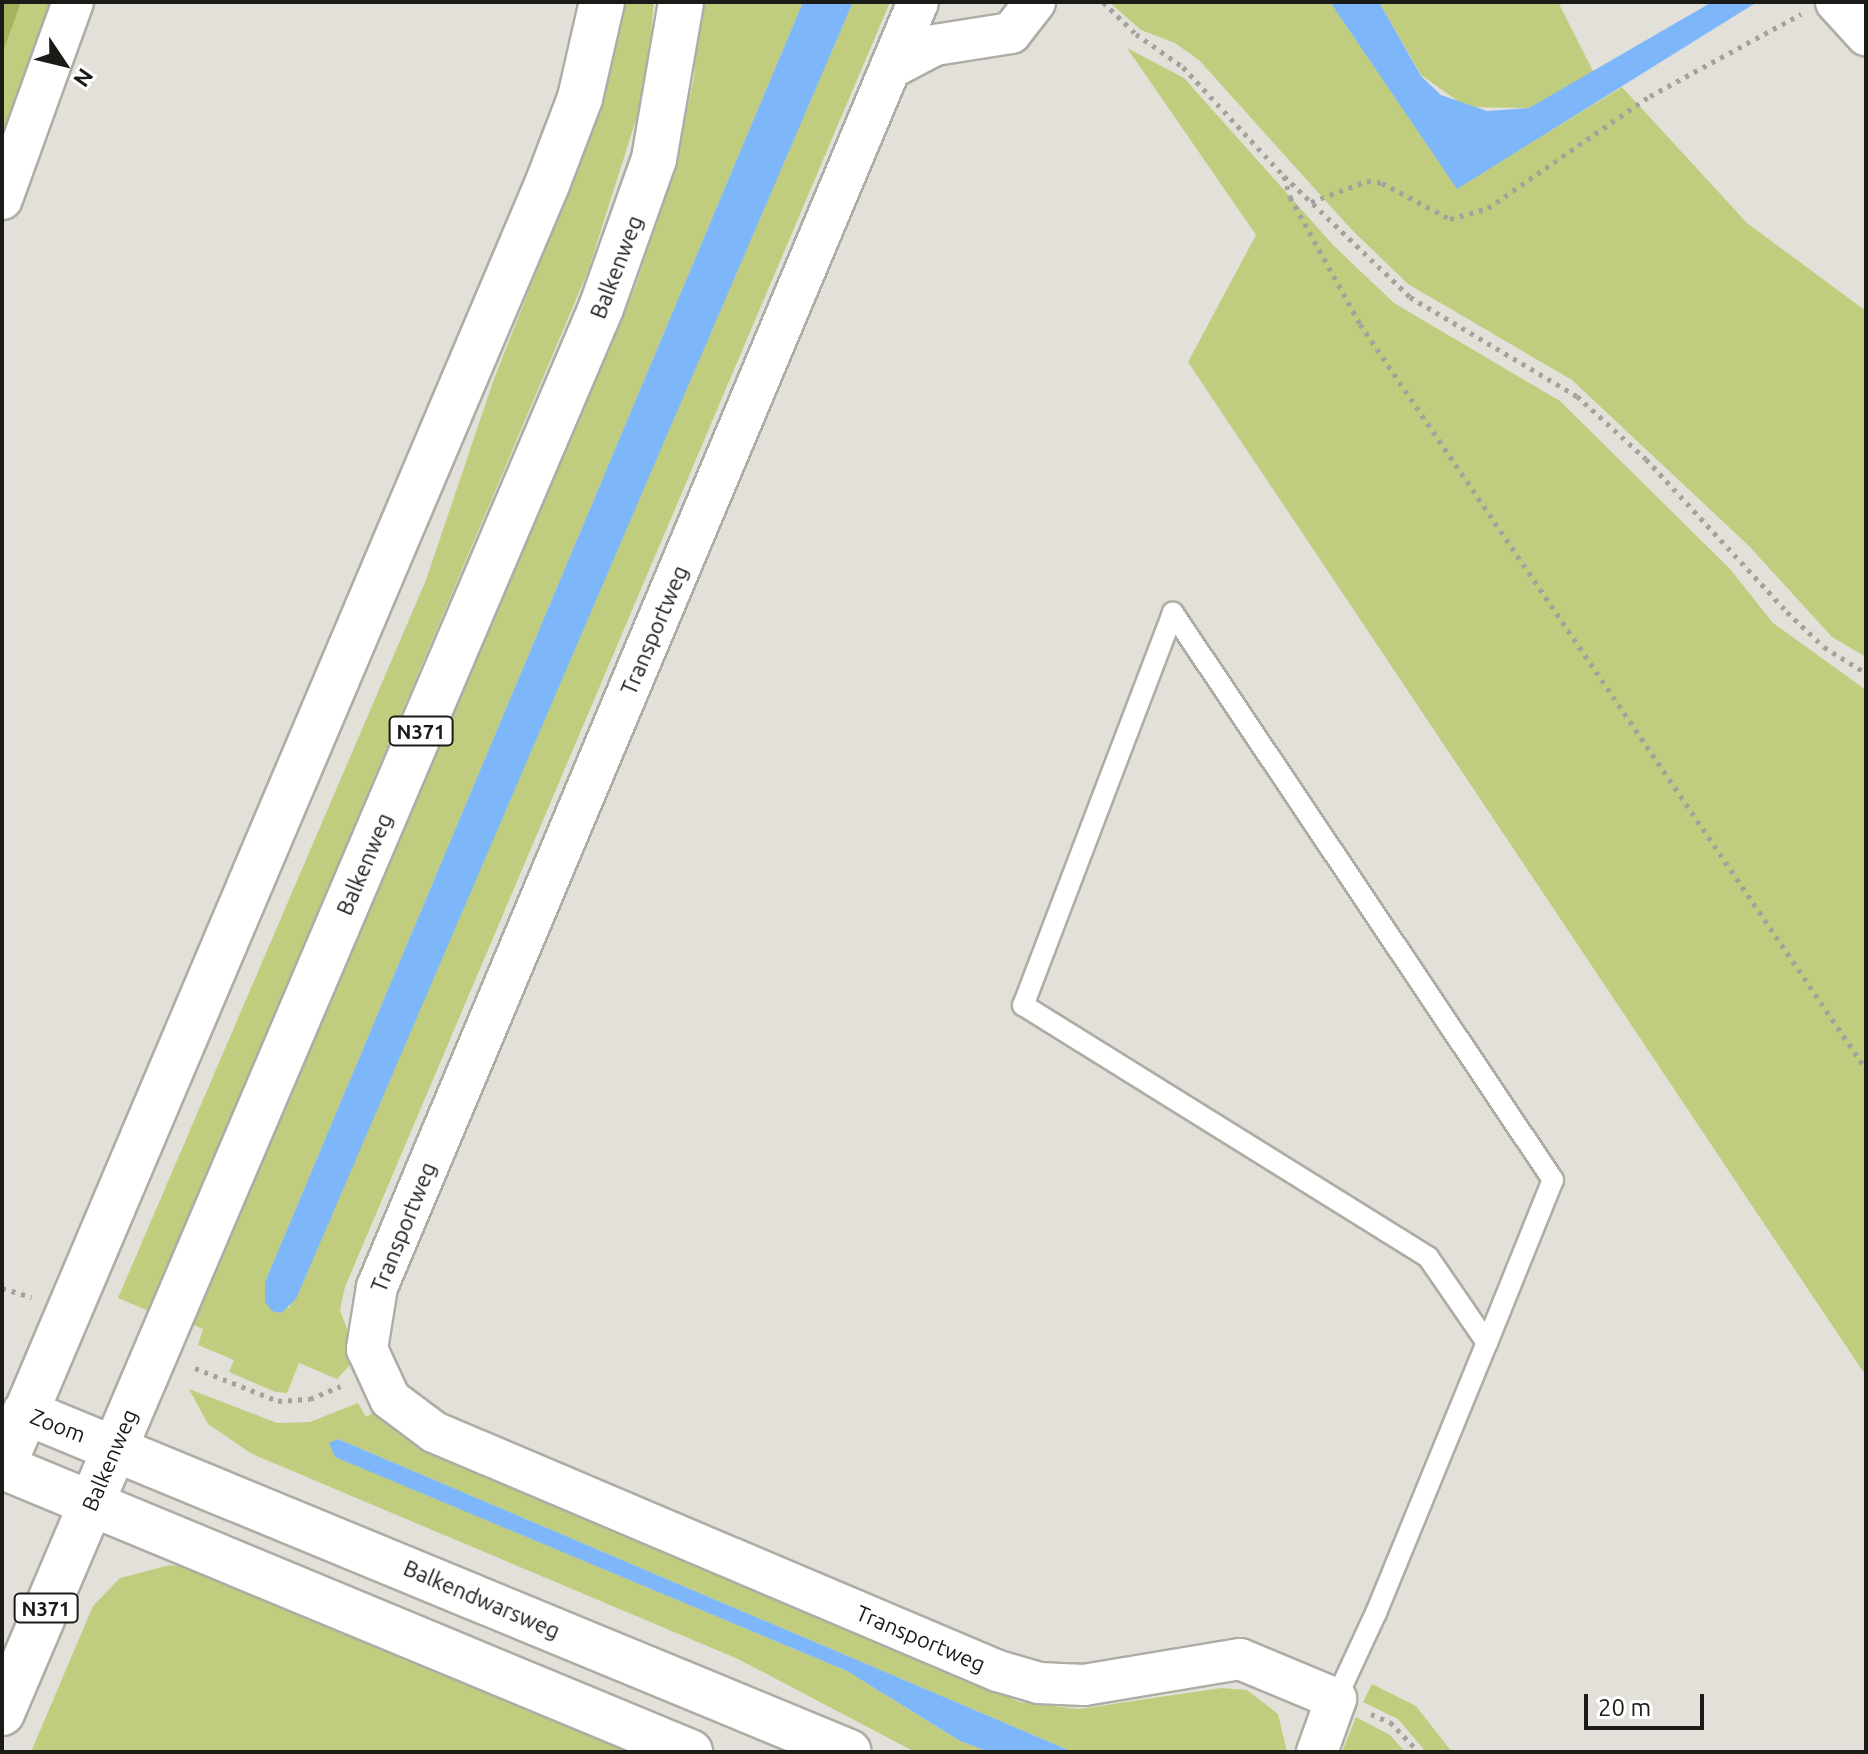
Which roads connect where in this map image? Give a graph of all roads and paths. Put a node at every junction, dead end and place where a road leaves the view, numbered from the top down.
1 (73, 2) edge
2 (602, 2) edge
3 (681, 2) edge
4 (918, 2) edge
5 (1035, 2) edge
6 (1103, 2) edge
7 (1822, 6) edge
8 (1866, 35) edge
9 (891, 68) junction
10 (1284, 176) junction
11 (2, 199) edge
12 (1311, 202) junction
13 (1866, 673) edge
14 (1866, 1069) edge
15 (1487, 1343) junction
16 (14, 1408) edge
17 (115, 1446) junction
18 (2, 1467) edge
19 (90, 1504) junction
20 (1336, 1699) junction
21 (2, 1713) edge
22 (690, 1752) edge
23 (849, 1752) edge
24 (1317, 1752) edge
25 (1419, 1752) edge

1 - 11 street
2 - 16 main road
3 - 17 main road, Balkenweg / N371
4 - 9 street, Transportweg
5 - 9 street
6 - 10 path
7 - 8 street
7 - 12 path
9 - 20 street, Transportweg
10 - 12 path
10 - 14 path
12 - 13 path
15 - 15 lane
15 - 20 lane
16 - 17 main road, Zoom
16 - 18 main road
17 - 19 main road, Balkenweg / N371
17 - 23 main road, Balkendwarsweg
18 - 19 main road
19 - 21 main road, Balkenweg / N371
19 - 22 main road
20 - 24 street
20 - 25 path

